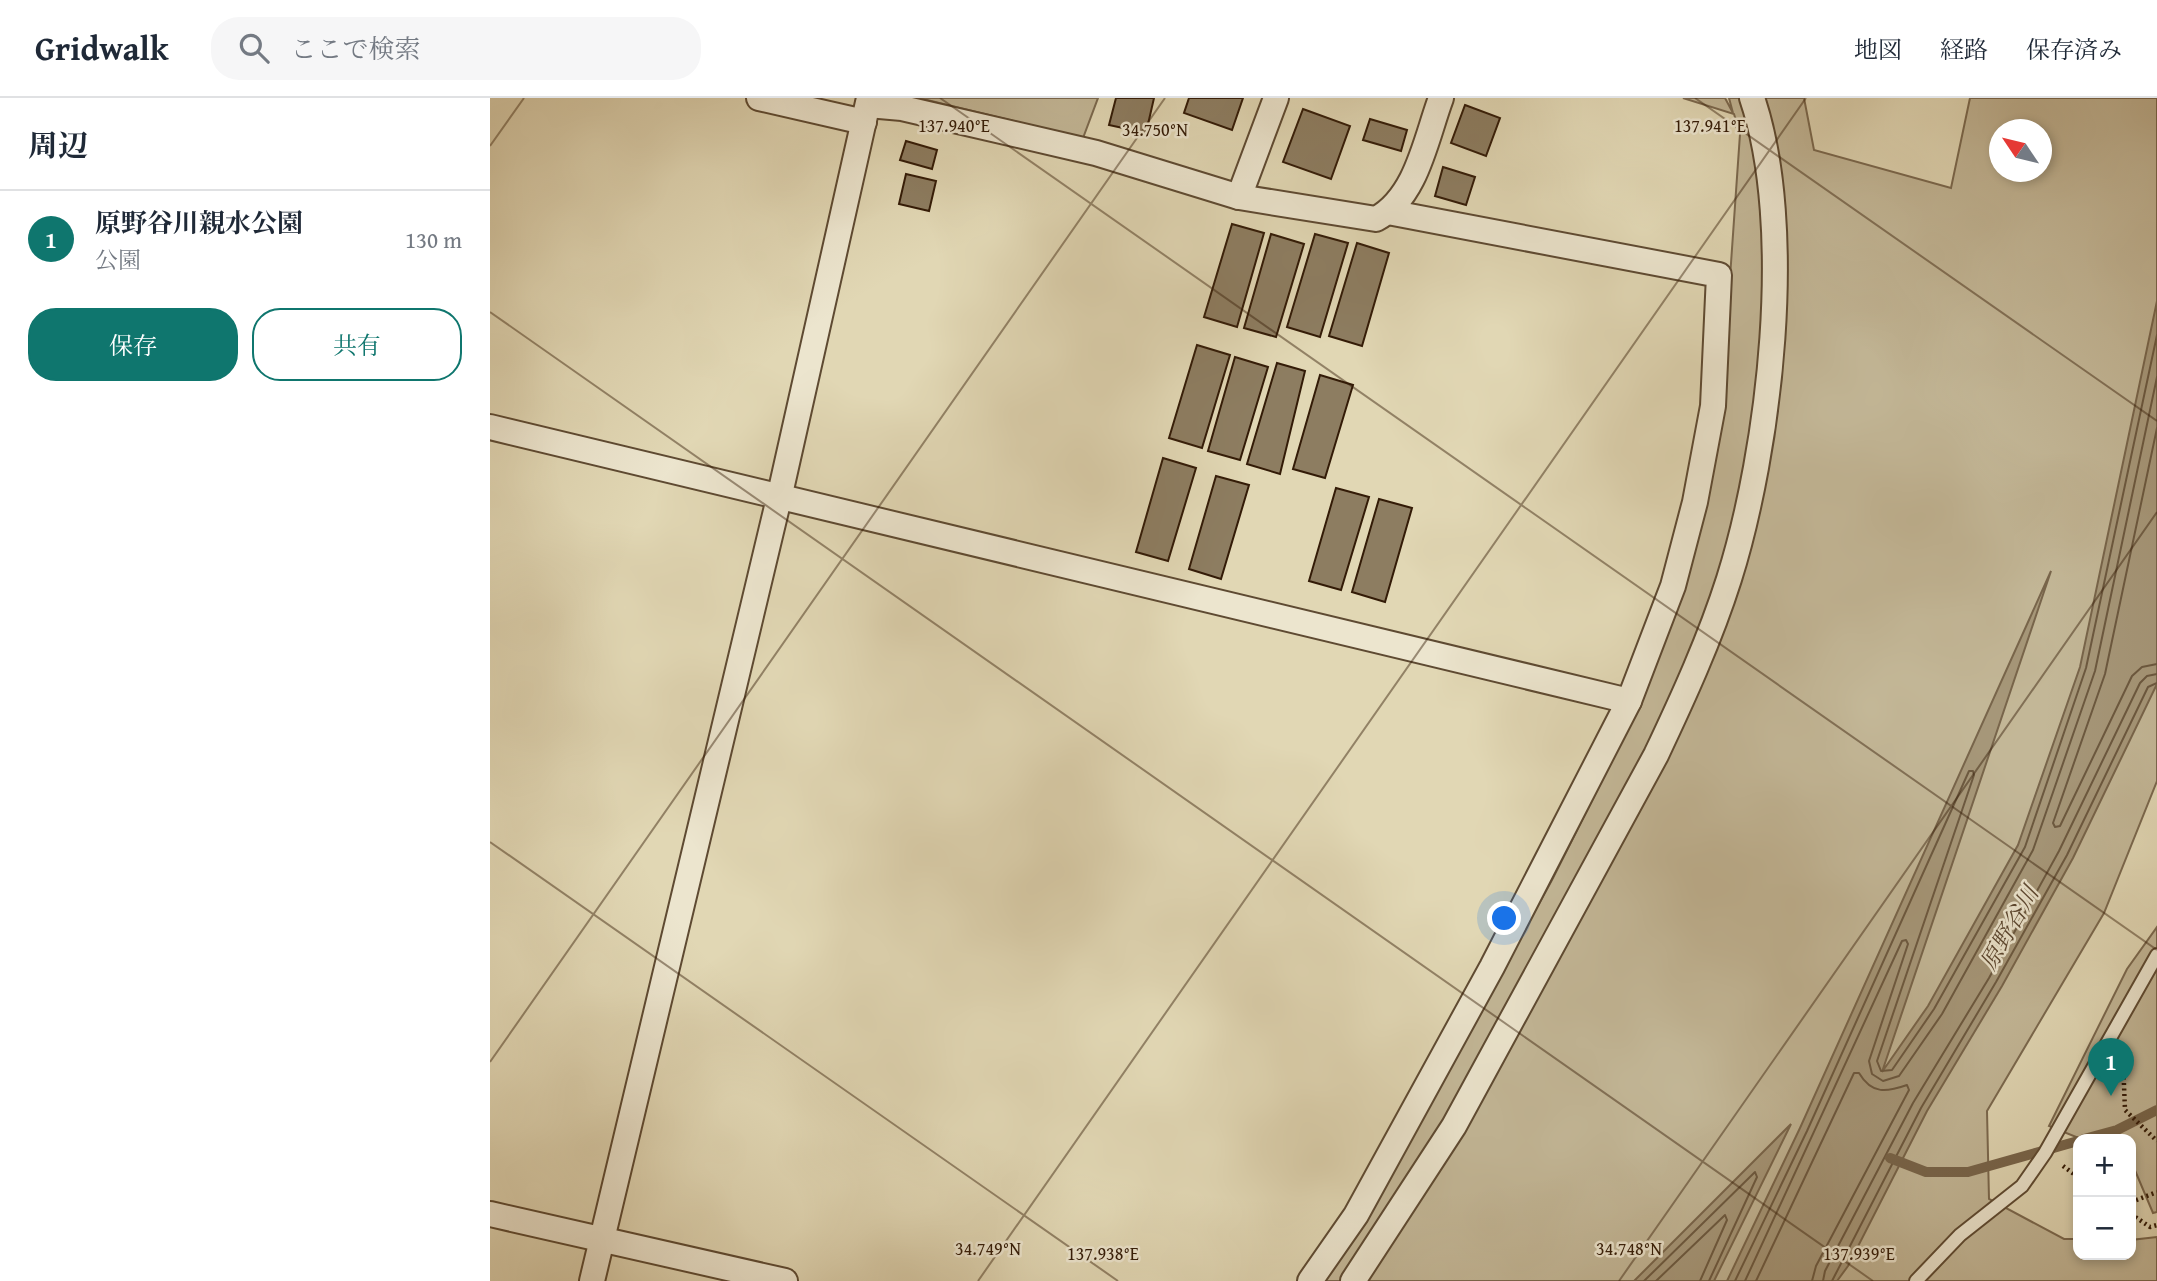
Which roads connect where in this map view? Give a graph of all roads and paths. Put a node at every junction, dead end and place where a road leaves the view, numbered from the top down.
1 (758, 98) edge
2 (1276, 98) edge
3 (1441, 98) edge
4 (1752, 98) edge
5 (867, 108) edge
6 (1240, 197) junction
7 (1388, 212) junction
8 (490, 427) edge
9 (779, 495) junction
10 (1629, 701) junction
11 (2157, 955) edge
12 (2123, 1051) dead end
13 (2157, 1141) edge
14 (2157, 1192) edge
15 (2136, 1200) edge
16 (490, 1214) edge
17 (2136, 1217) edge
18 (2157, 1225) edge
19 (602, 1237) junction
20 (592, 1281) edge
21 (785, 1281) edge
22 (1310, 1281) edge
23 (1353, 1281) edge
24 (1916, 1281) edge

1 - 5 street
2 - 6 street
3 - 7 street
4 - 23 street
5 - 6 street
5 - 9 street
6 - 7 street
7 - 10 street
8 - 9 street
9 - 10 street
9 - 19 street
10 - 22 street
11 - 24 lane
12 - 13 path
14 - 15 path
16 - 19 street
17 - 18 path
19 - 20 street
19 - 21 street

